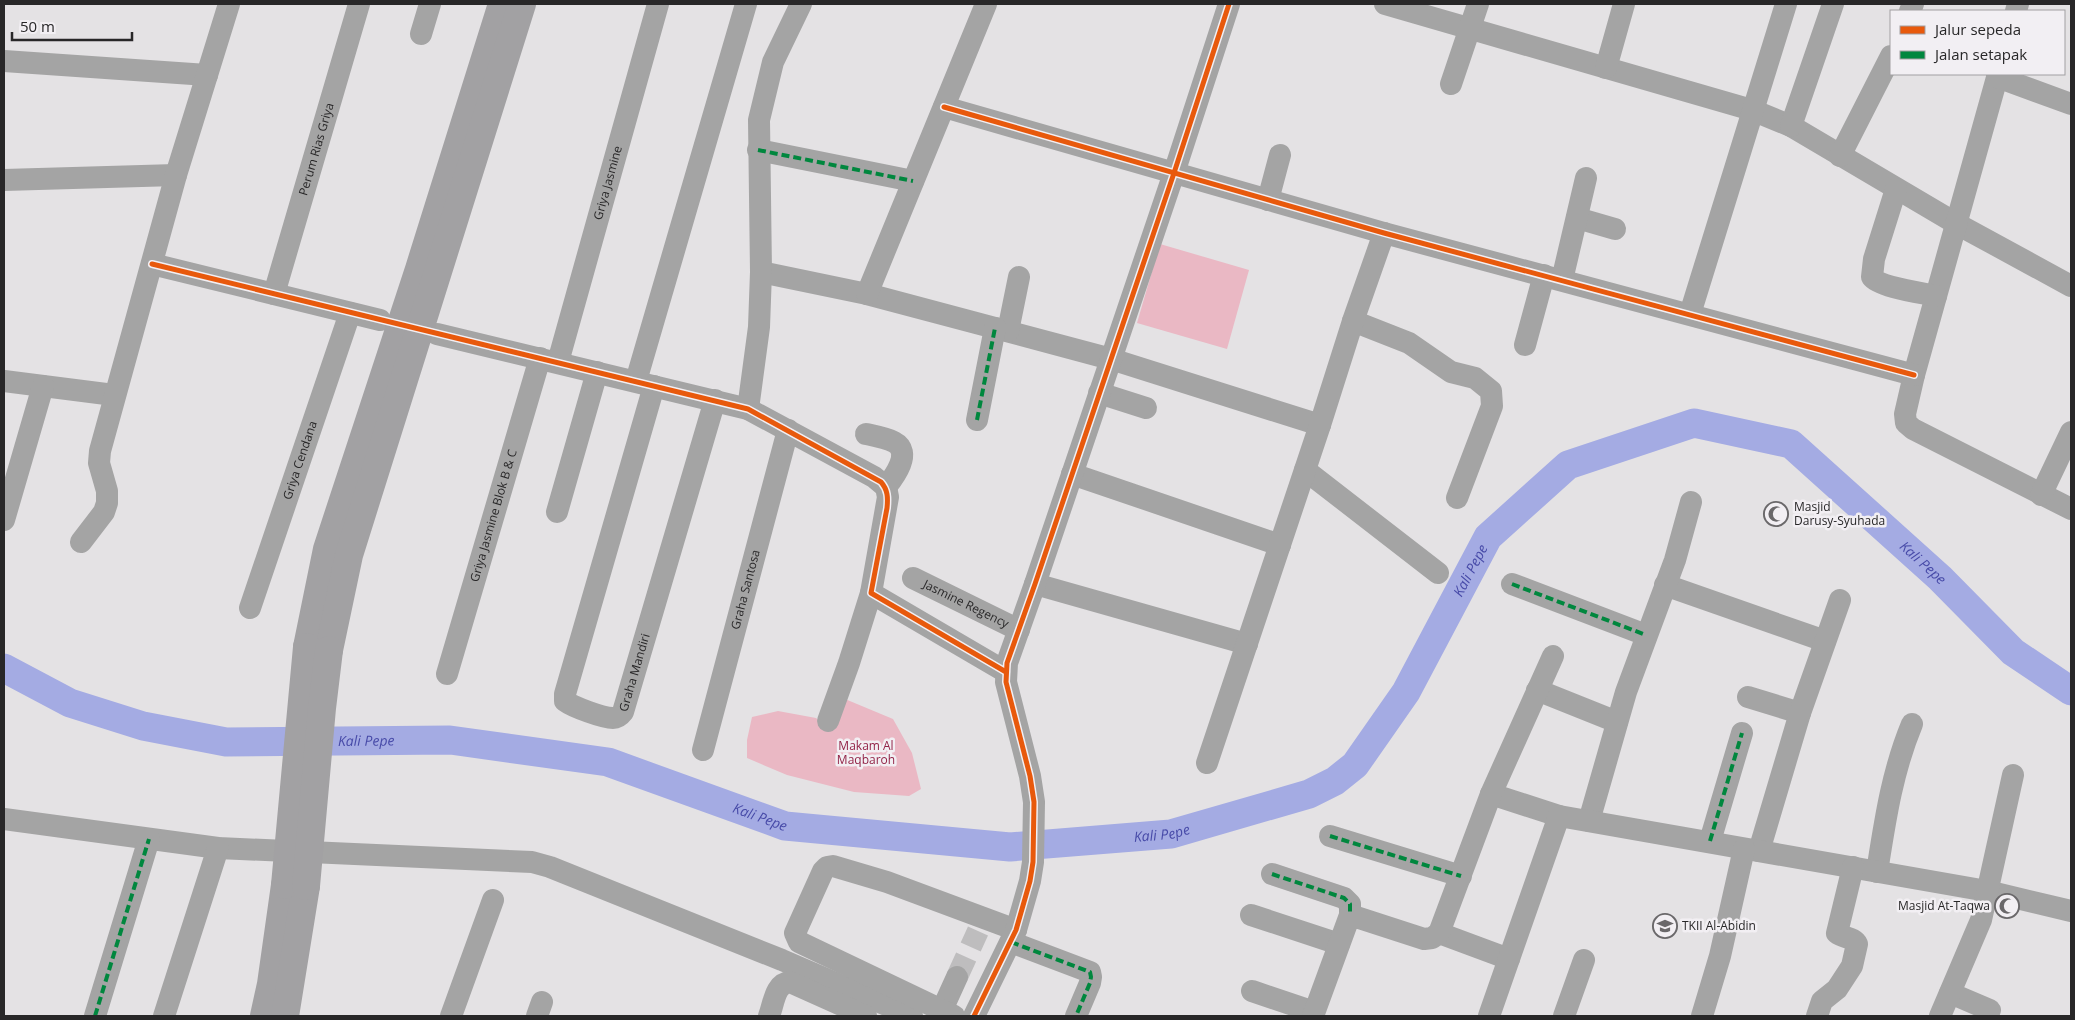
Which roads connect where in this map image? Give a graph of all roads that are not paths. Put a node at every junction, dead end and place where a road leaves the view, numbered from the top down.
1 (229, 4) edge
2 (359, 4) edge
3 (430, 4) edge
4 (502, 4) edge
5 (522, 4) edge
6 (658, 4) edge
7 (746, 4) edge
8 (801, 4) edge
9 (986, 4) edge
10 (1229, 4) edge
11 (1385, 4) edge
12 (1478, 4) edge
13 (1624, 4) edge
14 (1786, 4) edge
15 (1833, 4) edge
16 (1470, 28) junction
17 (421, 34) dead end
18 (1890, 58) edge
19 (4, 61) edge
20 (1606, 68) junction
21 (207, 74) junction
22 (1998, 76) edge
23 (1451, 84) dead end
24 (2071, 104) edge
25 (944, 107) junction
26 (1752, 110) junction
27 (1791, 126) junction
28 (758, 150) junction
29 (1280, 154) dead end
30 (1840, 156) junction
31 (1174, 173) junction
32 (176, 175) junction
33 (1586, 178) dead end
34 (4, 180) edge
35 (913, 181) junction
36 (1896, 189) junction
37 (1268, 200) junction
38 (1577, 218) junction
39 (1956, 224) junction
40 (1615, 228) dead end
41 (1384, 233) junction
42 (152, 264) junction
43 (761, 272) junction
44 (1019, 277) dead end
45 (1553, 278) junction
46 (2071, 286) edge
47 (274, 294) junction
48 (867, 294) junction
49 (1936, 296) junction
50 (350, 313) junction
51 (1690, 314) junction
52 (380, 320) dead end
53 (1353, 321) junction
54 (1001, 330) junction
55 (437, 334) dead end
56 (1525, 345) dead end
57 (1111, 359) junction
58 (549, 360) junction
59 (597, 372) junction
60 (1914, 375) junction
61 (4, 381) edge
62 (645, 383) junction
63 (43, 386) junction
64 (1099, 393) junction
65 (114, 395) junction
66 (715, 400) junction
67 (1146, 408) dead end
68 (748, 409) junction
69 (978, 420) dead end
70 (1320, 425) junction
71 (788, 430) junction
72 (2071, 432) edge
73 (866, 434) dead end
74 (1305, 470) junction
75 (1072, 474) junction
76 (886, 487) junction
77 (2041, 495) junction
78 (1456, 498) dead end
79 (1691, 502) dead end
80 (2071, 509) edge
81 (557, 512) dead end
82 (4, 520) edge
83 (81, 542) dead end
84 (1280, 545) junction
85 (1438, 573) dead end
86 (913, 578) dead end
87 (1035, 584) junction
88 (1512, 584) dead end
89 (1664, 585) junction
90 (871, 593) junction
91 (1840, 600) dead end
92 (250, 608) dead end
93 (1019, 630) junction
94 (1646, 635) junction
95 (1825, 641) junction
96 (1247, 644) junction
97 (318, 648) junction
98 (1552, 656) dead end
99 (1006, 672) junction
100 (447, 674) dead end
101 (1537, 690) junction
102 (1748, 697) dead end
103 (1800, 713) junction
104 (828, 721) dead end
105 (1617, 722) junction
106 (1912, 724) dead end
107 (1742, 733) dead end
108 (703, 750) dead end
109 (1207, 763) dead end
110 (2013, 775) dead end
111 (1491, 794) junction
112 (1558, 816) junction
113 (4, 819) edge
114 (1589, 821) junction
115 (1330, 836) dead end
116 (149, 839) junction
117 (1710, 841) junction
118 (218, 848) junction
119 (1752, 850) junction
120 (1854, 868) junction
121 (1878, 872) junction
122 (1272, 874) dead end
123 (1461, 876) junction
124 (296, 886) junction
125 (1987, 891) junction
126 (493, 900) dead end
127 (2071, 911) edge
128 (1251, 915) dead end
129 (1350, 915) junction
130 (1439, 934) junction
131 (1014, 936) junction
132 (1339, 944) junction
133 (1509, 959) junction
134 (1584, 960) dead end
135 (957, 977) tunnel mouth
136 (1252, 991) dead end
137 (1950, 993) junction
138 (1990, 1010) dead end
139 (948, 1013) edge
140 (1314, 1014) edge
141 (95, 1016) edge
142 (164, 1016) edge
143 (264, 1016) edge
144 (285, 1016) edge
145 (452, 1016) edge
146 (769, 1016) edge
147 (866, 1016) edge
148 (912, 1016) edge
149 (974, 1016) edge
150 (1076, 1016) edge
151 (1489, 1016) edge
152 (1564, 1016) edge
153 (1702, 1016) edge
154 (1817, 1016) edge
155 (1940, 1016) edge

1 - 21 street
2 - 47 street, Perum Rias Griya
3 - 17 street
4 - 97 highway
5 - 97 highway
6 - 58 street, Griya Jasmine
7 - 62 street, Graha Mandiri
8 - 28 street
9 - 25 street
10 - 31 street
11 - 16 street
12 - 16 street
13 - 20 street
14 - 26 street
15 - 27 street
16 - 20 street
16 - 23 street
18 - 30 street
19 - 21 street
20 - 26 street
21 - 32 street
22 - 24 street
22 - 39 street
25 - 31 street
25 - 35 street
26 - 27 street
26 - 51 street
27 - 30 street
28 - 35 street
28 - 43 street
29 - 37 street
30 - 36 street
31 - 37 street
31 - 57 street
32 - 34 street
32 - 42 street
33 - 38 street
35 - 48 street
36 - 39 street
36 - 49 street
37 - 41 street
38 - 40 street
38 - 45 street
39 - 46 street
39 - 49 street
41 - 45 street
41 - 53 street
42 - 47 street
42 - 65 street
43 - 48 street
43 - 68 street
44 - 54 street
45 - 51 street
45 - 56 street
47 - 50 street
48 - 54 street
49 - 60 street
50 - 52 street
50 - 92 street, Griya Cendana
51 - 60 street
53 - 70 street
53 - 78 street
54 - 57 street
54 - 69 street
55 - 58 street
57 - 64 street
57 - 70 street
58 - 59 street
58 - 100 street, Griya Jasmine Blok B & C
59 - 62 street
59 - 81 street
60 - 77 street
61 - 63 street
62 - 66 street
62 - 66 street, Graha Mandiri
63 - 65 street
63 - 82 street
64 - 67 street
64 - 75 street
65 - 83 street
66 - 68 street
68 - 71 street
70 - 74 street
71 - 76 street
71 - 108 street, Graha Santosa
72 - 77 street
73 - 76 street
74 - 84 street
74 - 85 street
75 - 84 street
75 - 87 street
76 - 90 street
77 - 80 street
79 - 89 street
84 - 96 street
86 - 93 street, Jasmine Regency
87 - 93 street
87 - 96 street
88 - 94 street
89 - 94 street
89 - 95 street
90 - 99 street
90 - 104 street
91 - 95 street
93 - 99 street
94 - 105 street
95 - 103 street
96 - 109 street
97 - 124 highway, bridge
98 - 101 street
99 - 131 street
101 - 105 street
101 - 111 street
102 - 103 street
103 - 119 street
105 - 114 street
106 - 121 street
107 - 117 street
110 - 125 street
111 - 112 street
111 - 123 street
112 - 114 street
112 - 133 street
113 - 116 street
114 - 117 street
115 - 123 street
116 - 118 street
116 - 141 street
117 - 119 street
118 - 142 street
118 - 148 street
119 - 120 street
119 - 153 street
120 - 121 street
120 - 154 street
121 - 125 street
122 - 129 street
123 - 130 street
124 - 143 highway
124 - 144 highway
125 - 127 street
125 - 137 street
126 - 145 street
128 - 132 street
129 - 130 street
129 - 132 street
130 - 133 street
131 - 139 street
131 - 149 street
131 - 150 street
132 - 140 street
133 - 151 street
134 - 152 street
135 - 139 street
136 - 140 street
137 - 138 street
137 - 155 street
146 - 147 street

